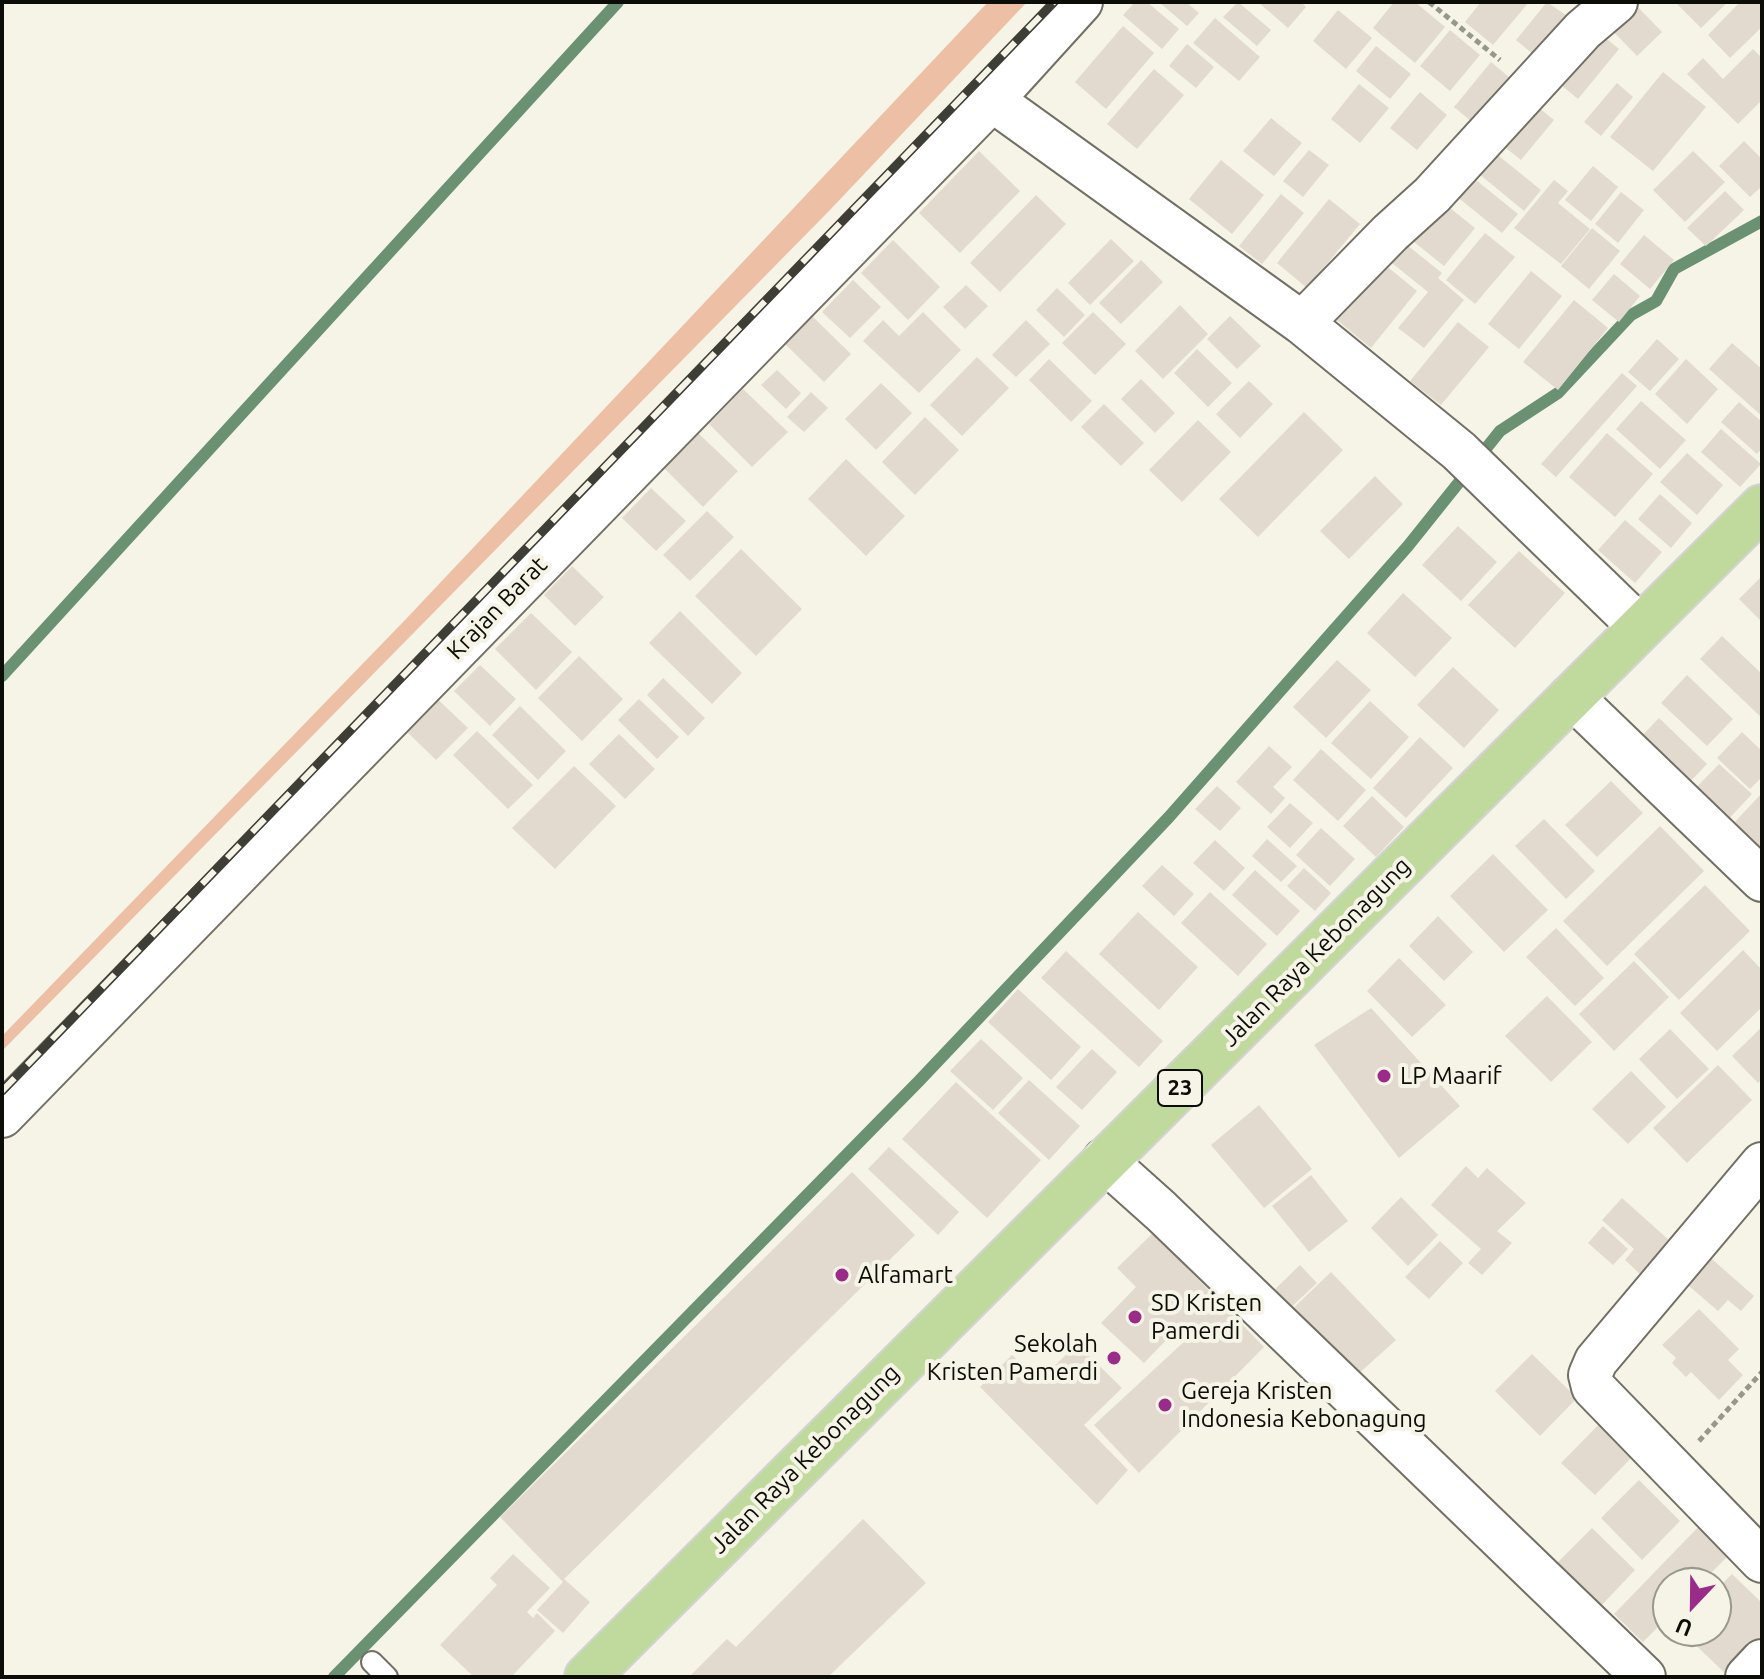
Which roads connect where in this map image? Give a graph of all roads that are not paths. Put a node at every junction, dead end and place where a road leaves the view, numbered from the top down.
1 (1081, 2) edge
2 (1616, 2) edge
3 (992, 100) junction
4 (1302, 323) junction
5 (1762, 507) edge
6 (1640, 627) junction
7 (1571, 696) junction
8 (1762, 880) edge
9 (2, 1116) edge
10 (1104, 1160) junction
11 (1762, 1164) edge
12 (1762, 1561) edge
13 (1762, 1661) edge
14 (597, 1674) edge
15 (1644, 1677) edge
16 (1747, 1677) edge

1 - 3 street, Krajan Barat
2 - 4 street
3 - 4 street
3 - 9 street, Krajan Barat
4 - 6 street
5 - 6 highway, Jalan Raya Kebonagung / 23
6 - 7 highway, Jalan Raya Kebonagung / 23
7 - 8 street
7 - 10 highway, Jalan Raya Kebonagung / 23
10 - 14 highway, Jalan Raya Kebonagung / 23
10 - 15 street
11 - 12 street
13 - 16 street

